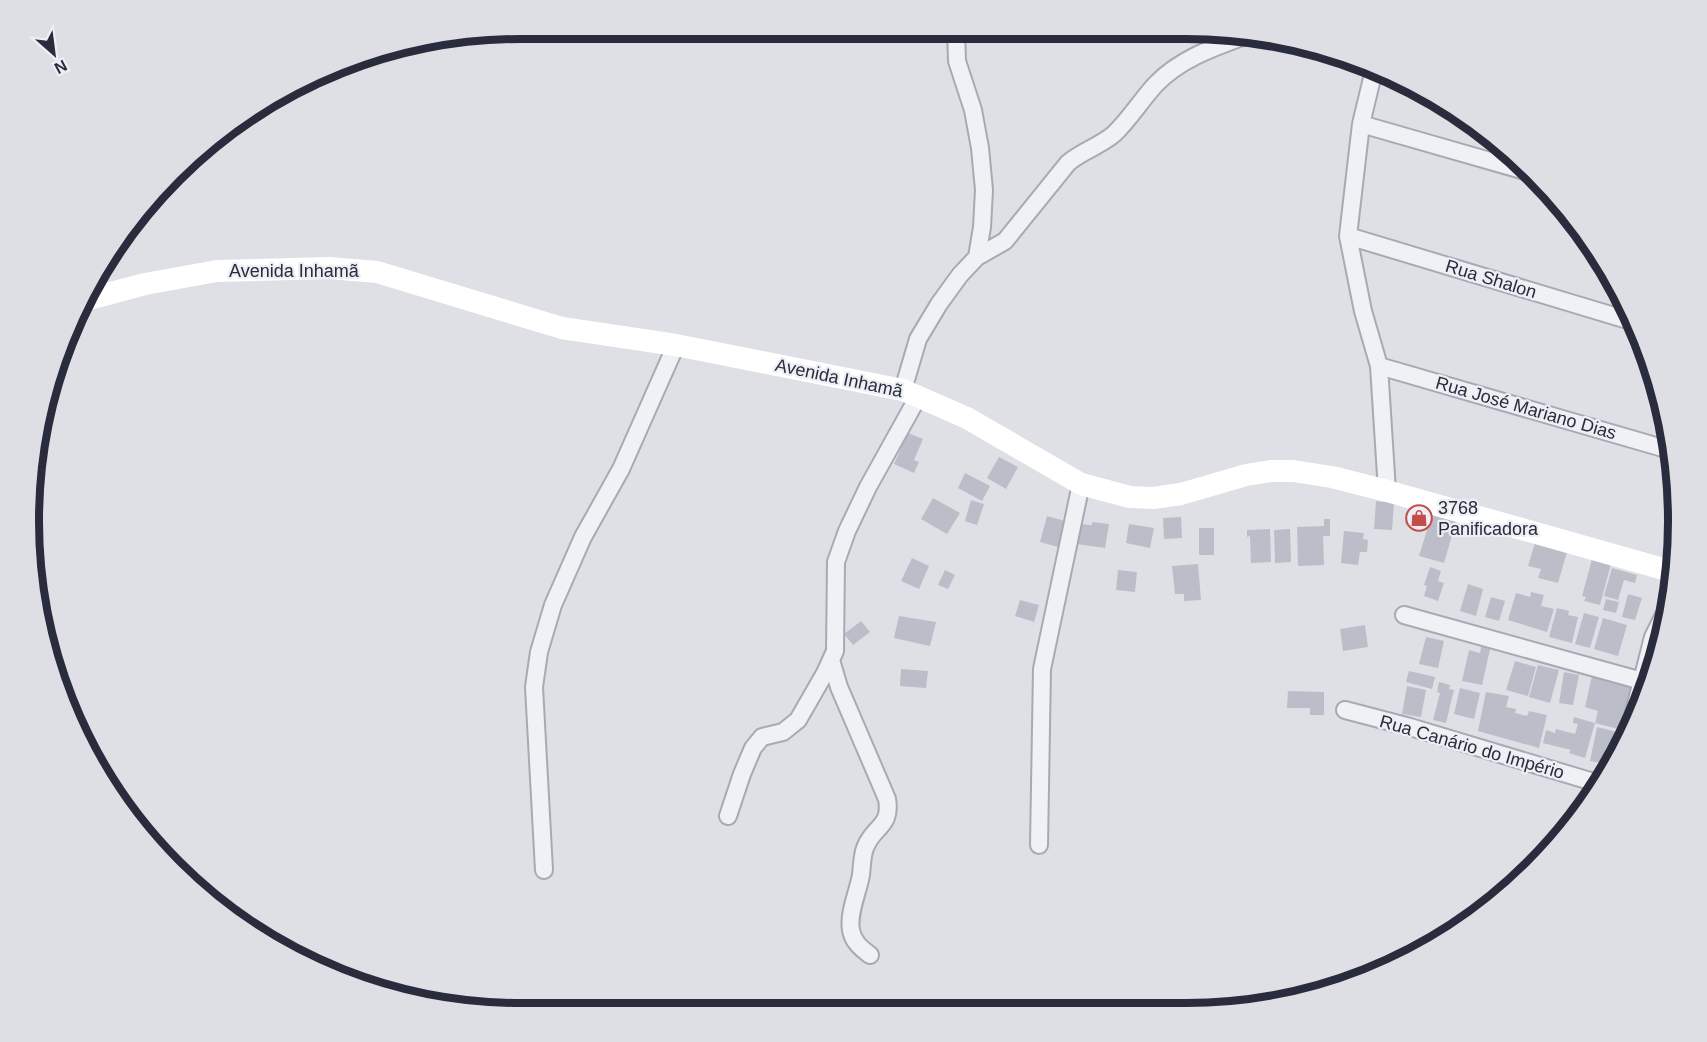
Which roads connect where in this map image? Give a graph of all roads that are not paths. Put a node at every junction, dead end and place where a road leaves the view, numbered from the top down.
1 (956, 39) edge
2 (1231, 41) edge
3 (1372, 77) edge
4 (1361, 124) junction
5 (1514, 168) edge
6 (1347, 236) junction
7 (977, 257) junction
8 (95, 298) edge
9 (1623, 319) edge
10 (676, 345) junction
11 (1378, 366) junction
12 (910, 393) junction
13 (1662, 448) edge
14 (1081, 484) junction
15 (1387, 490) junction
16 (1665, 570) edge
17 (1404, 615) dead end
18 (1655, 635) edge
19 (831, 660) junction
20 (1648, 660) edge
21 (1640, 681) edge
22 (1345, 710) dead end
23 (1591, 781) edge
24 (728, 816) dead end
25 (1039, 845) dead end
26 (544, 870) dead end
27 (870, 955) dead end

1 - 7 street
2 - 7 street
3 - 4 street
4 - 5 street
4 - 6 street
6 - 9 street, Rua Shalon
6 - 11 street
7 - 12 street
8 - 10 street, Avenida Inhamã
10 - 12 street, Avenida Inhamã
10 - 26 street
11 - 13 street, Rua José Mariano Dias
11 - 15 street
12 - 14 street, Avenida Inhamã
12 - 19 street
14 - 15 street, Avenida Inhamã
14 - 25 street
15 - 16 street, Avenida Inhamã
17 - 21 street
18 - 20 street
19 - 24 street
19 - 27 street
22 - 23 street, Rua Canário do Império

